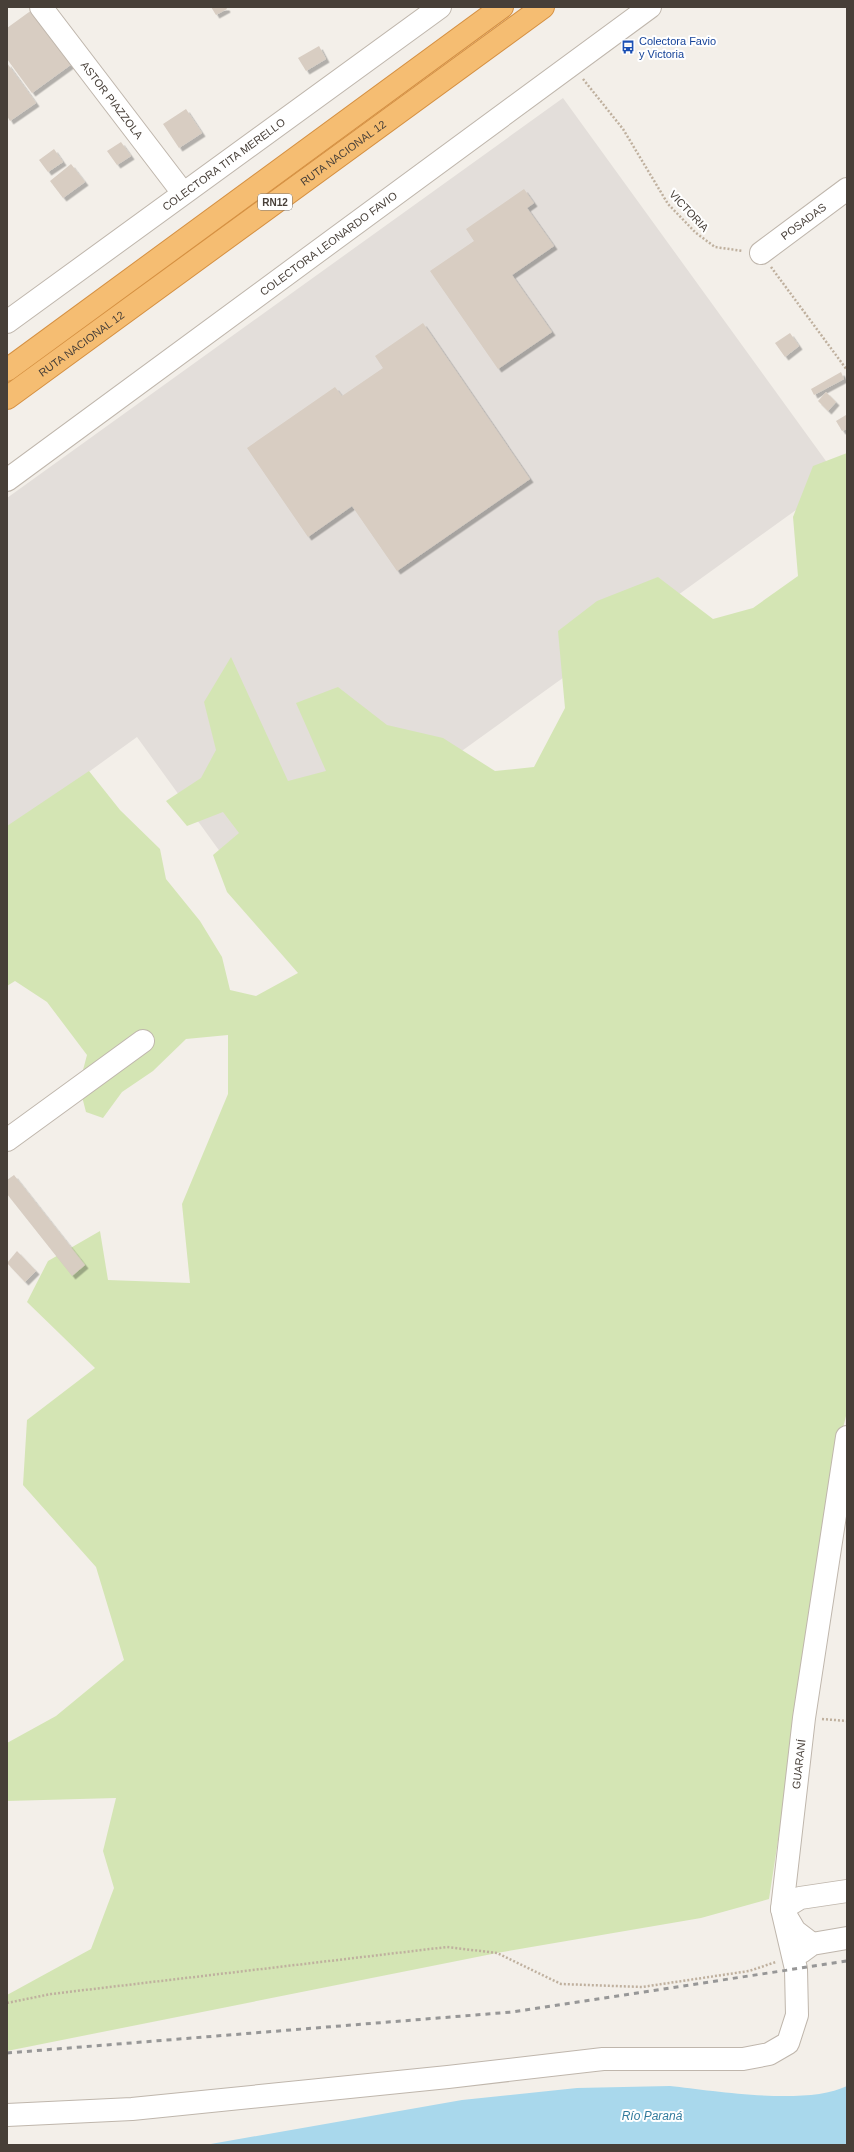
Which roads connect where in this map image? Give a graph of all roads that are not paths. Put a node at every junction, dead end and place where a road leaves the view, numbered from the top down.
1 (41, 7) edge
2 (440, 7) edge
3 (502, 7) edge
4 (543, 7) edge
5 (650, 7) edge
6 (847, 189) edge
7 (182, 194) junction
8 (761, 254) road end
9 (7, 322) edge
10 (7, 370) edge
11 (7, 398) edge
12 (7, 480) edge
13 (143, 1041) dead end
14 (7, 1140) edge
15 (847, 1437) edge
16 (842, 1488) edge
17 (847, 1891) edge
18 (782, 1909) junction
19 (847, 1938) edge
20 (812, 1944) junction
21 (793, 1957) junction
22 (7, 2115) edge

1 - 7 street, ASTOR PIAZZOLA
2 - 7 street, COLECTORA TITA MERELLO
3 - 10 highway, RUTA NACIONAL 12 / RN12
4 - 11 highway, RUTA NACIONAL 12 / RN12
5 - 12 street, COLECTORA LEONARDO FAVIO
6 - 8 street, POSADAS
7 - 9 street, COLECTORA TITA MERELLO
13 - 14 street
15 - 16 street, GUARANÍ
16 - 18 street, GUARANÍ
17 - 18 street
18 - 20 street
18 - 21 street, GUARANÍ
19 - 20 street
20 - 21 street
21 - 22 street, GUARANÍ

